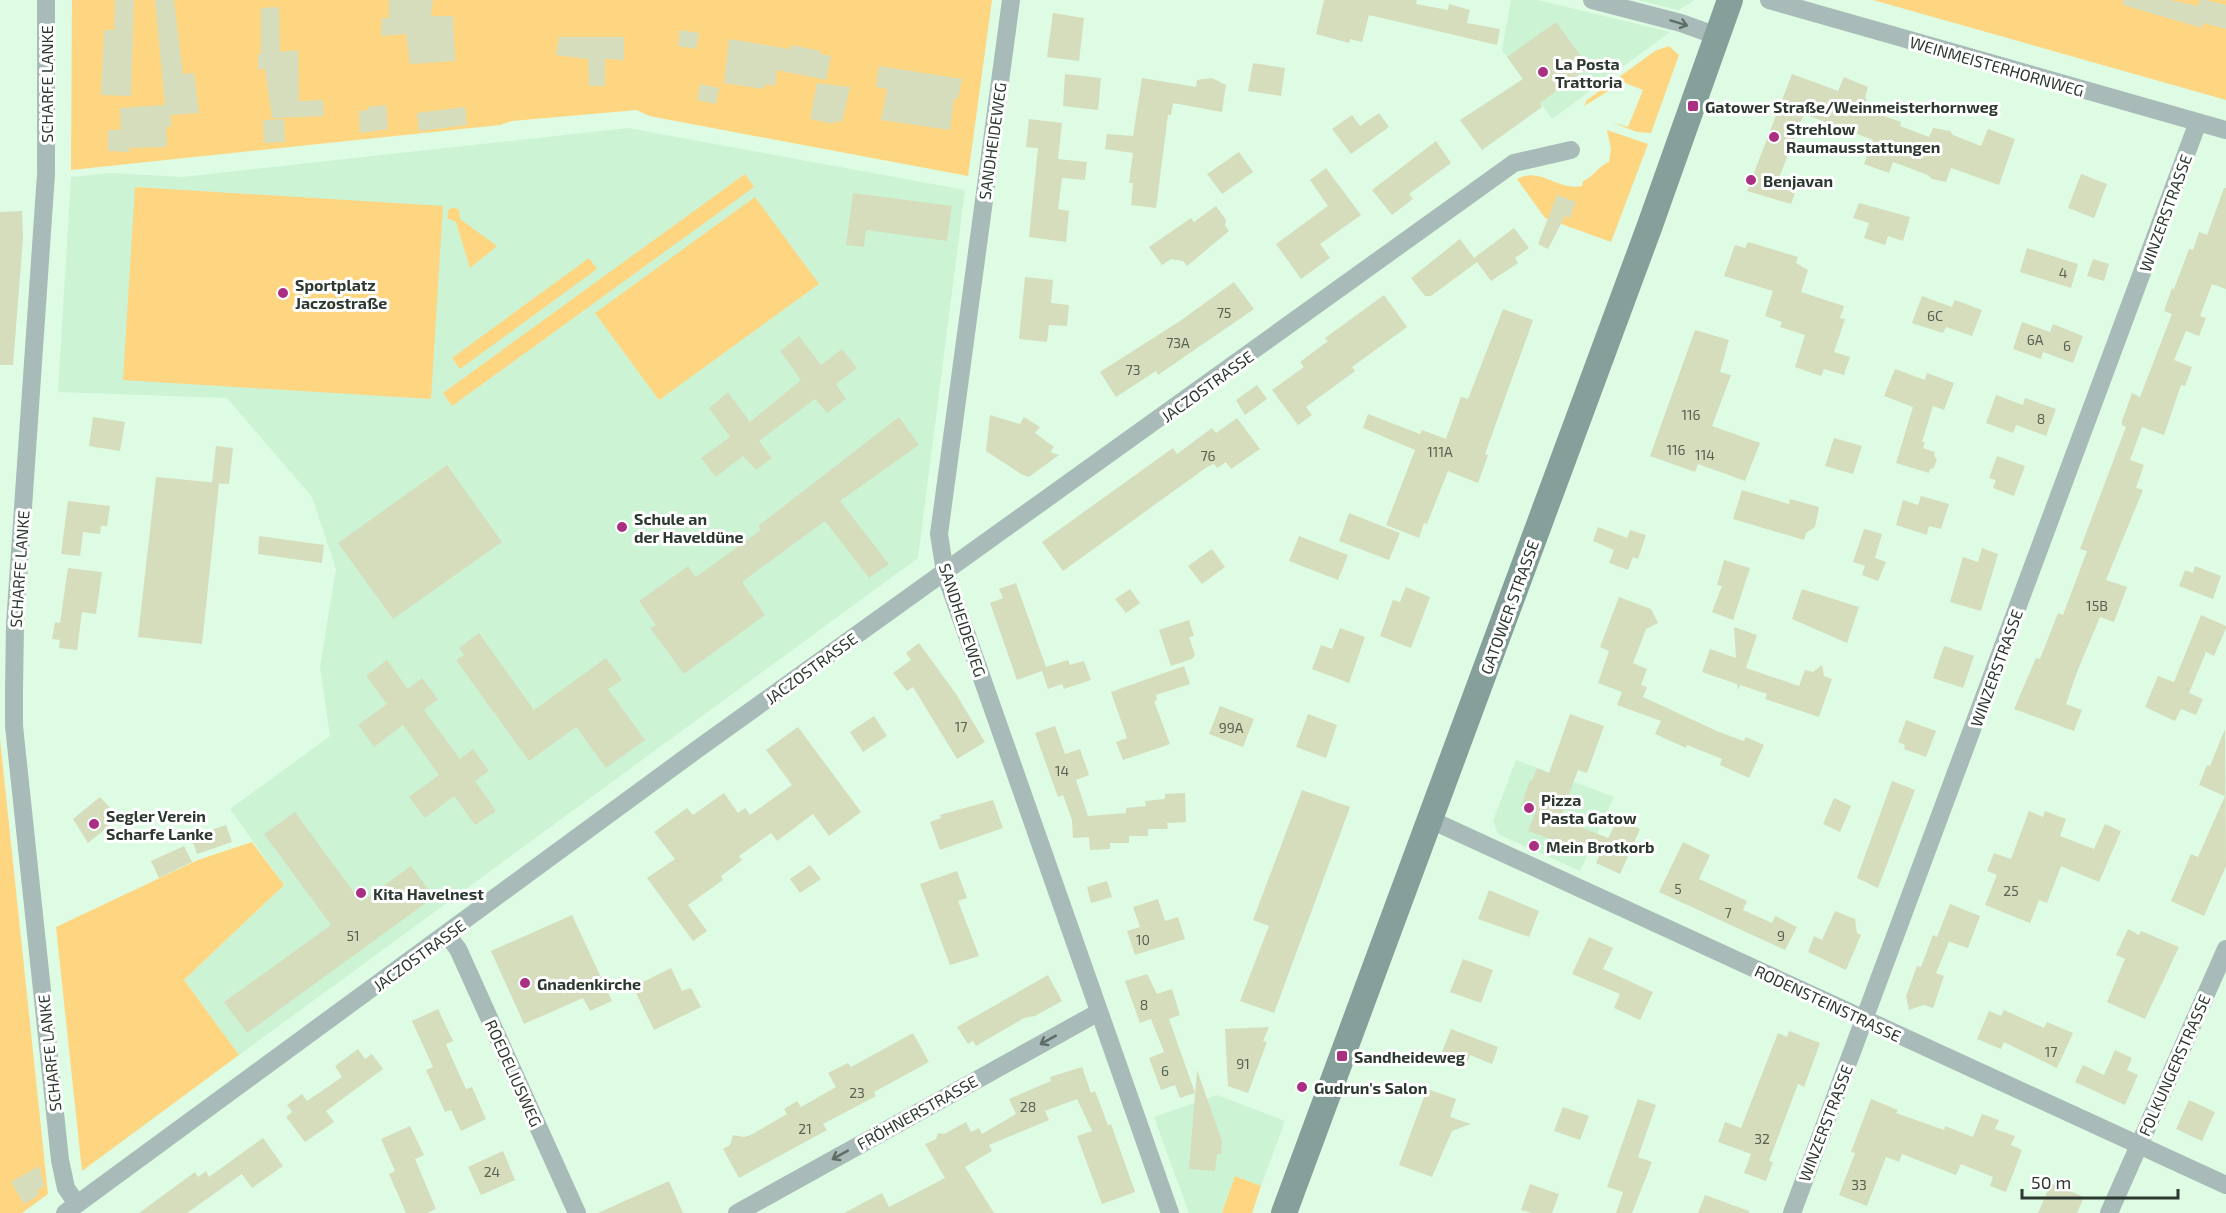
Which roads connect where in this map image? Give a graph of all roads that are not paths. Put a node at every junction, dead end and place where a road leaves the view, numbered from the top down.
1 (46, 0) edge
2 (1011, 0) edge
3 (1592, 0) edge
4 (1730, 0) edge
5 (1769, 0) edge
6 (1717, 36) junction
7 (2198, 123) junction
8 (2226, 130) edge
9 (1571, 150) dead end
10 (945, 573) junction
11 (1431, 819) junction
12 (447, 935) junction
13 (2226, 949) edge
14 (1099, 1012) junction
15 (1864, 1020) junction
16 (2139, 1146) junction
17 (2226, 1185) edge
18 (71, 1209) edge
19 (577, 1213) edge
20 (737, 1213) edge
21 (1170, 1213) edge
22 (1284, 1213) edge
23 (1792, 1213) edge
24 (2109, 1213) edge

1 - 18 street, SCHARFE LANKE
2 - 10 street, SANDHEIDEWEG
3 -> 6 street
4 - 6 main road, GATOWER STRASSE
5 - 7 street, WEINMEISTERHORNWEG
6 - 11 main road, GATOWER STRASSE
7 - 8 street, WEINMEISTERHORNWEG
7 - 15 street, WINZERSTRASSE
9 - 10 street, JACZOSTRASSE
10 - 12 street, JACZOSTRASSE
10 - 14 street, SANDHEIDEWEG
11 - 15 street, RODENSTEINSTRASSE
11 - 22 main road, GATOWER STRASSE
12 - 18 street, JACZOSTRASSE
12 - 19 street, ROEDELIUSWEG
13 - 16 street, FOLKUNGERSTRASSE
14 -> 20 street, FRÖHNERSTRASSE
14 - 21 street, SANDHEIDEWEG
15 - 16 street, RODENSTEINSTRASSE
15 - 23 street, WINZERSTRASSE
16 - 17 street, RODENSTEINSTRASSE
16 - 24 street, FOLKUNGERSTRASSE

